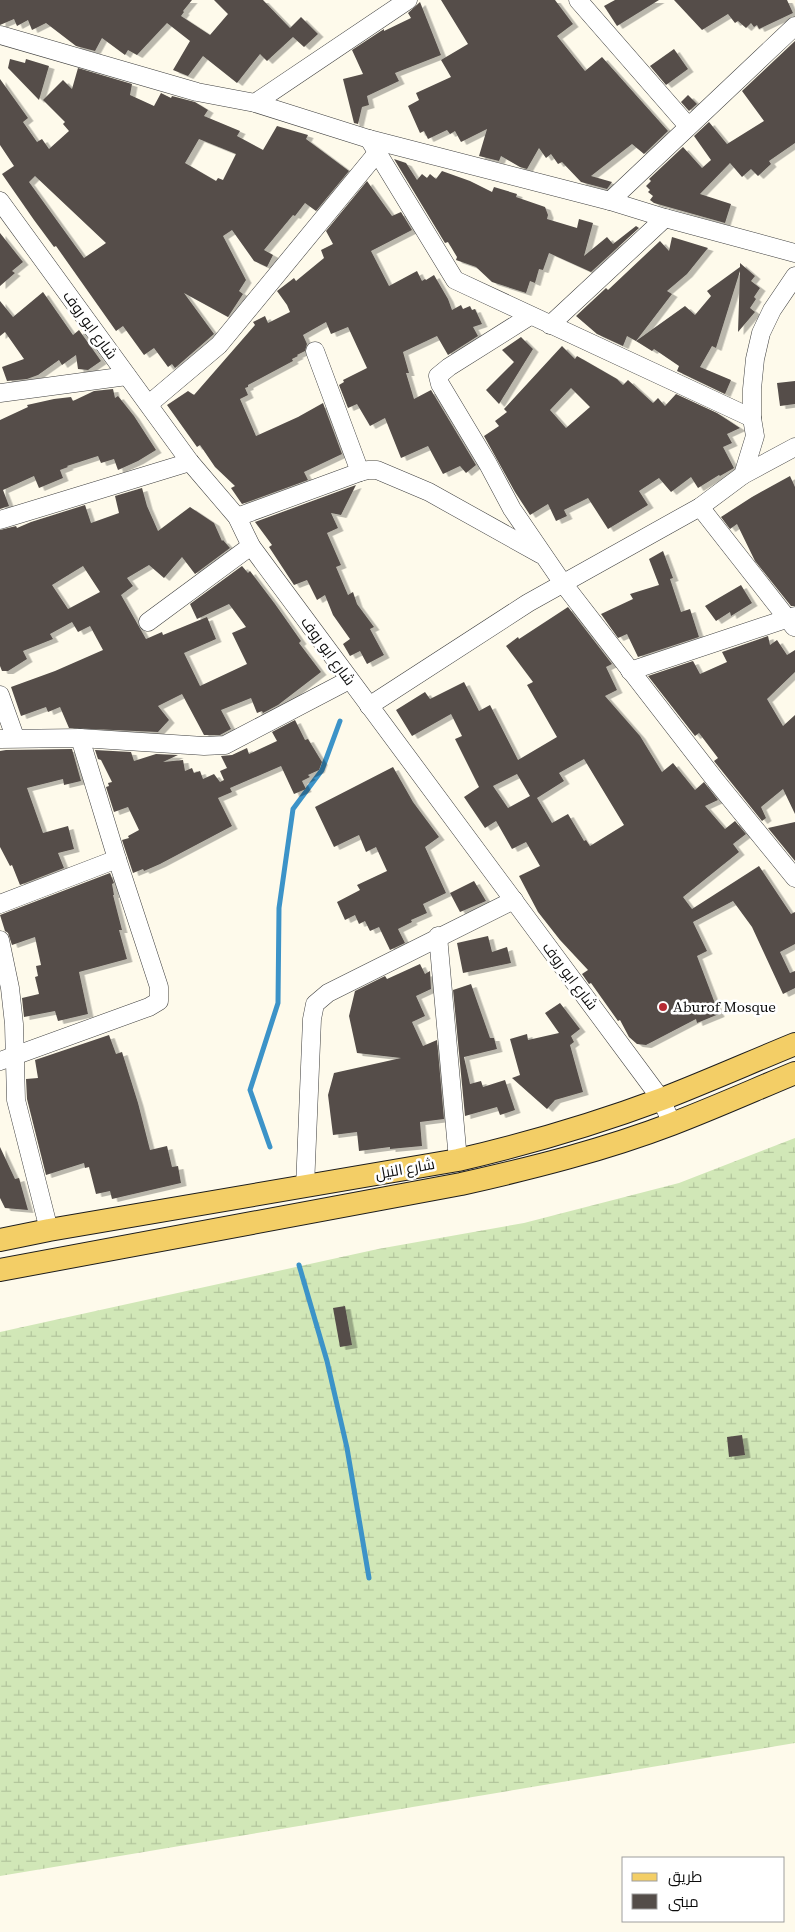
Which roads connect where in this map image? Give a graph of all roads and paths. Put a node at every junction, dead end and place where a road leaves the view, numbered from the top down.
1 (408, 0) edge
2 (578, 0) edge
3 (795, 26) edge
4 (0, 35) edge
5 (255, 104) junction
6 (688, 126) junction
7 (373, 146) junction
8 (0, 201) edge
9 (610, 201) junction
10 (665, 218) junction
11 (795, 253) edge
12 (795, 276) edge
13 (530, 316) junction
14 (550, 325) junction
15 (315, 351) dead end
16 (127, 376) junction
17 (0, 393) edge
18 (149, 404) junction
19 (752, 418) junction
20 (795, 446) edge
21 (190, 462) junction
22 (360, 472) junction
23 (743, 475) junction
24 (700, 507) junction
25 (237, 517) junction
26 (0, 520) edge
27 (250, 546) junction
28 (544, 556) junction
29 (562, 582) junction
30 (793, 621) edge
31 (148, 622) dead end
32 (630, 671) junction
33 (349, 680) junction
34 (0, 695) edge
35 (369, 706) junction
36 (8, 738) edge
37 (80, 738) junction
38 (117, 859) junction
39 (795, 878) edge
40 (514, 900) junction
41 (0, 904) edge
42 (438, 936) junction
43 (0, 940) edge
44 (3, 963) edge
45 (795, 1044) edge
46 (7, 1058) edge
47 (795, 1073) edge
48 (661, 1099) junction
49 (672, 1124) junction
50 (458, 1160) junction
51 (305, 1187) junction
52 (50, 1230) junction
53 (0, 1240) edge
54 (0, 1270) edge

1 - 5 street
2 - 6 street
3 - 6 street
4 - 5 street
5 - 7 street
6 - 9 street
7 - 9 street
7 - 13 street
7 - 18 street
8 - 16 street, شارع ابو روف
9 - 10 street
10 - 11 street
10 - 14 street
12 - 19 street
13 - 14 street
13 - 28 street
14 - 19 street
15 - 22 street
16 - 17 street
16 - 18 street, شارع ابو روف
18 - 21 street, شارع ابو روف
19 - 23 street
20 - 23 street
21 - 25 street, شارع ابو روف
21 - 26 street
22 - 25 street
22 - 28 street
23 - 24 street
24 - 29 street
24 - 30 street
25 - 27 street, شارع ابو روف
27 - 31 street
27 - 33 street, شارع ابو روف
28 - 29 street
29 - 32 street
29 - 35 street
30 - 32 street
32 - 39 street
33 - 35 street, شارع ابو روف
33 - 37 street
34 - 36 street
35 - 40 street, شارع ابو روف
36 - 37 street
37 - 38 street
38 - 41 street
38 - 46 street
40 - 42 street
40 - 48 street, شارع ابو روف
42 - 50 street
42 - 51 street
43 - 44 street
44 - 46 street
45 - 48 main road, شارع النيل
46 - 52 street
47 - 49 main road, شارع النيل
48 - 49 street, شارع ابو روف
48 - 50 main road, شارع النيل
49 - 54 main road, شارع النيل
50 - 51 main road, شارع النيل
51 - 52 main road, شارع النيل
52 - 53 main road, شارع النيل

